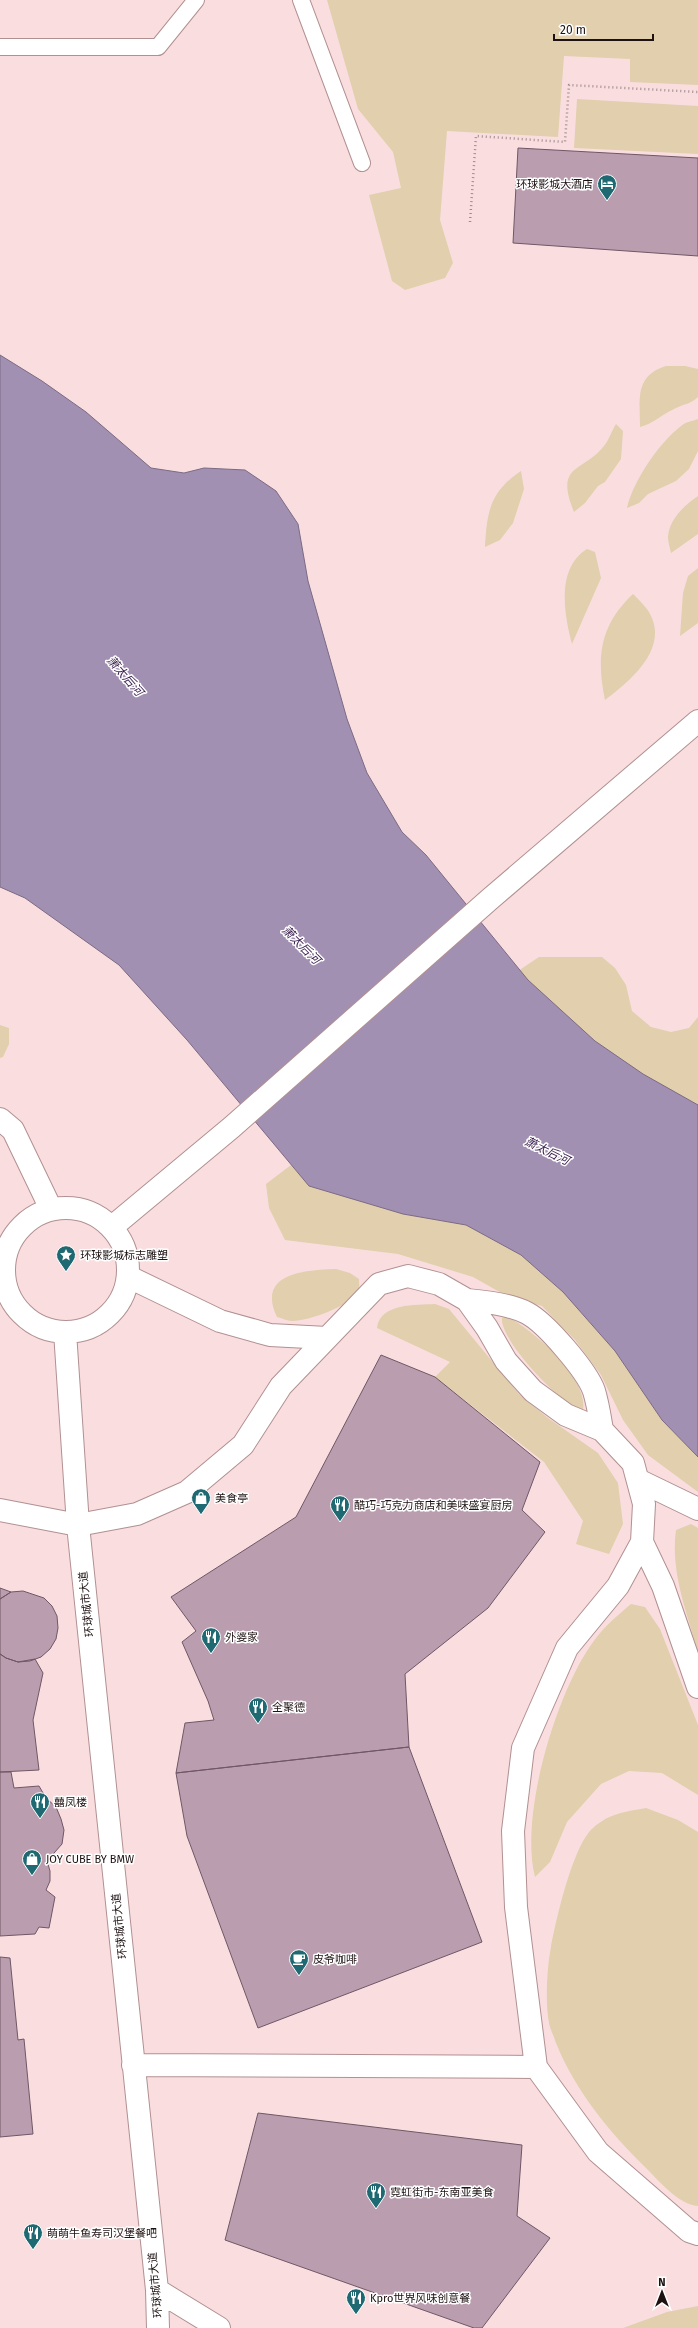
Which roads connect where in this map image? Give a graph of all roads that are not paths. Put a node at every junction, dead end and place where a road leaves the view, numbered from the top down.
1 (196, 0) edge
2 (301, 0) edge
3 (0, 47) edge
4 (362, 162) dead end
5 (698, 721) edge
6 (0, 1119) edge
7 (51, 1209) junction
8 (112, 1227) junction
9 (129, 1277) junction
10 (467, 1300) junction
11 (65, 1332) junction
12 (327, 1338) junction
13 (602, 1430) junction
14 (638, 1480) junction
15 (698, 1509) edge
16 (0, 1510) edge
17 (78, 1525) junction
18 (642, 1542) junction
19 (698, 1687) edge
20 (133, 2065) junction
21 (536, 2067) junction
22 (695, 2232) edge
23 (156, 2290) junction
24 (158, 2328) edge
25 (219, 2328) edge

1 - 3 lane
2 - 4 lane
5 - 8 street
6 - 7 street
7 - 8 street
7 - 11 street
8 - 9 street
9 - 11 street
9 - 12 street
10 - 12 street
10 - 13 street
10 - 13 street
11 - 17 street, 环球城市大道
12 - 17 street
13 - 14 street
14 - 15 street
14 - 18 street
16 - 17 street
17 - 20 street, 环球城市大道
18 - 19 street
18 - 21 street
20 - 21 street
20 - 23 street, 环球城市大道
21 - 22 street
23 - 24 street, 环球城市大道
23 - 25 street

